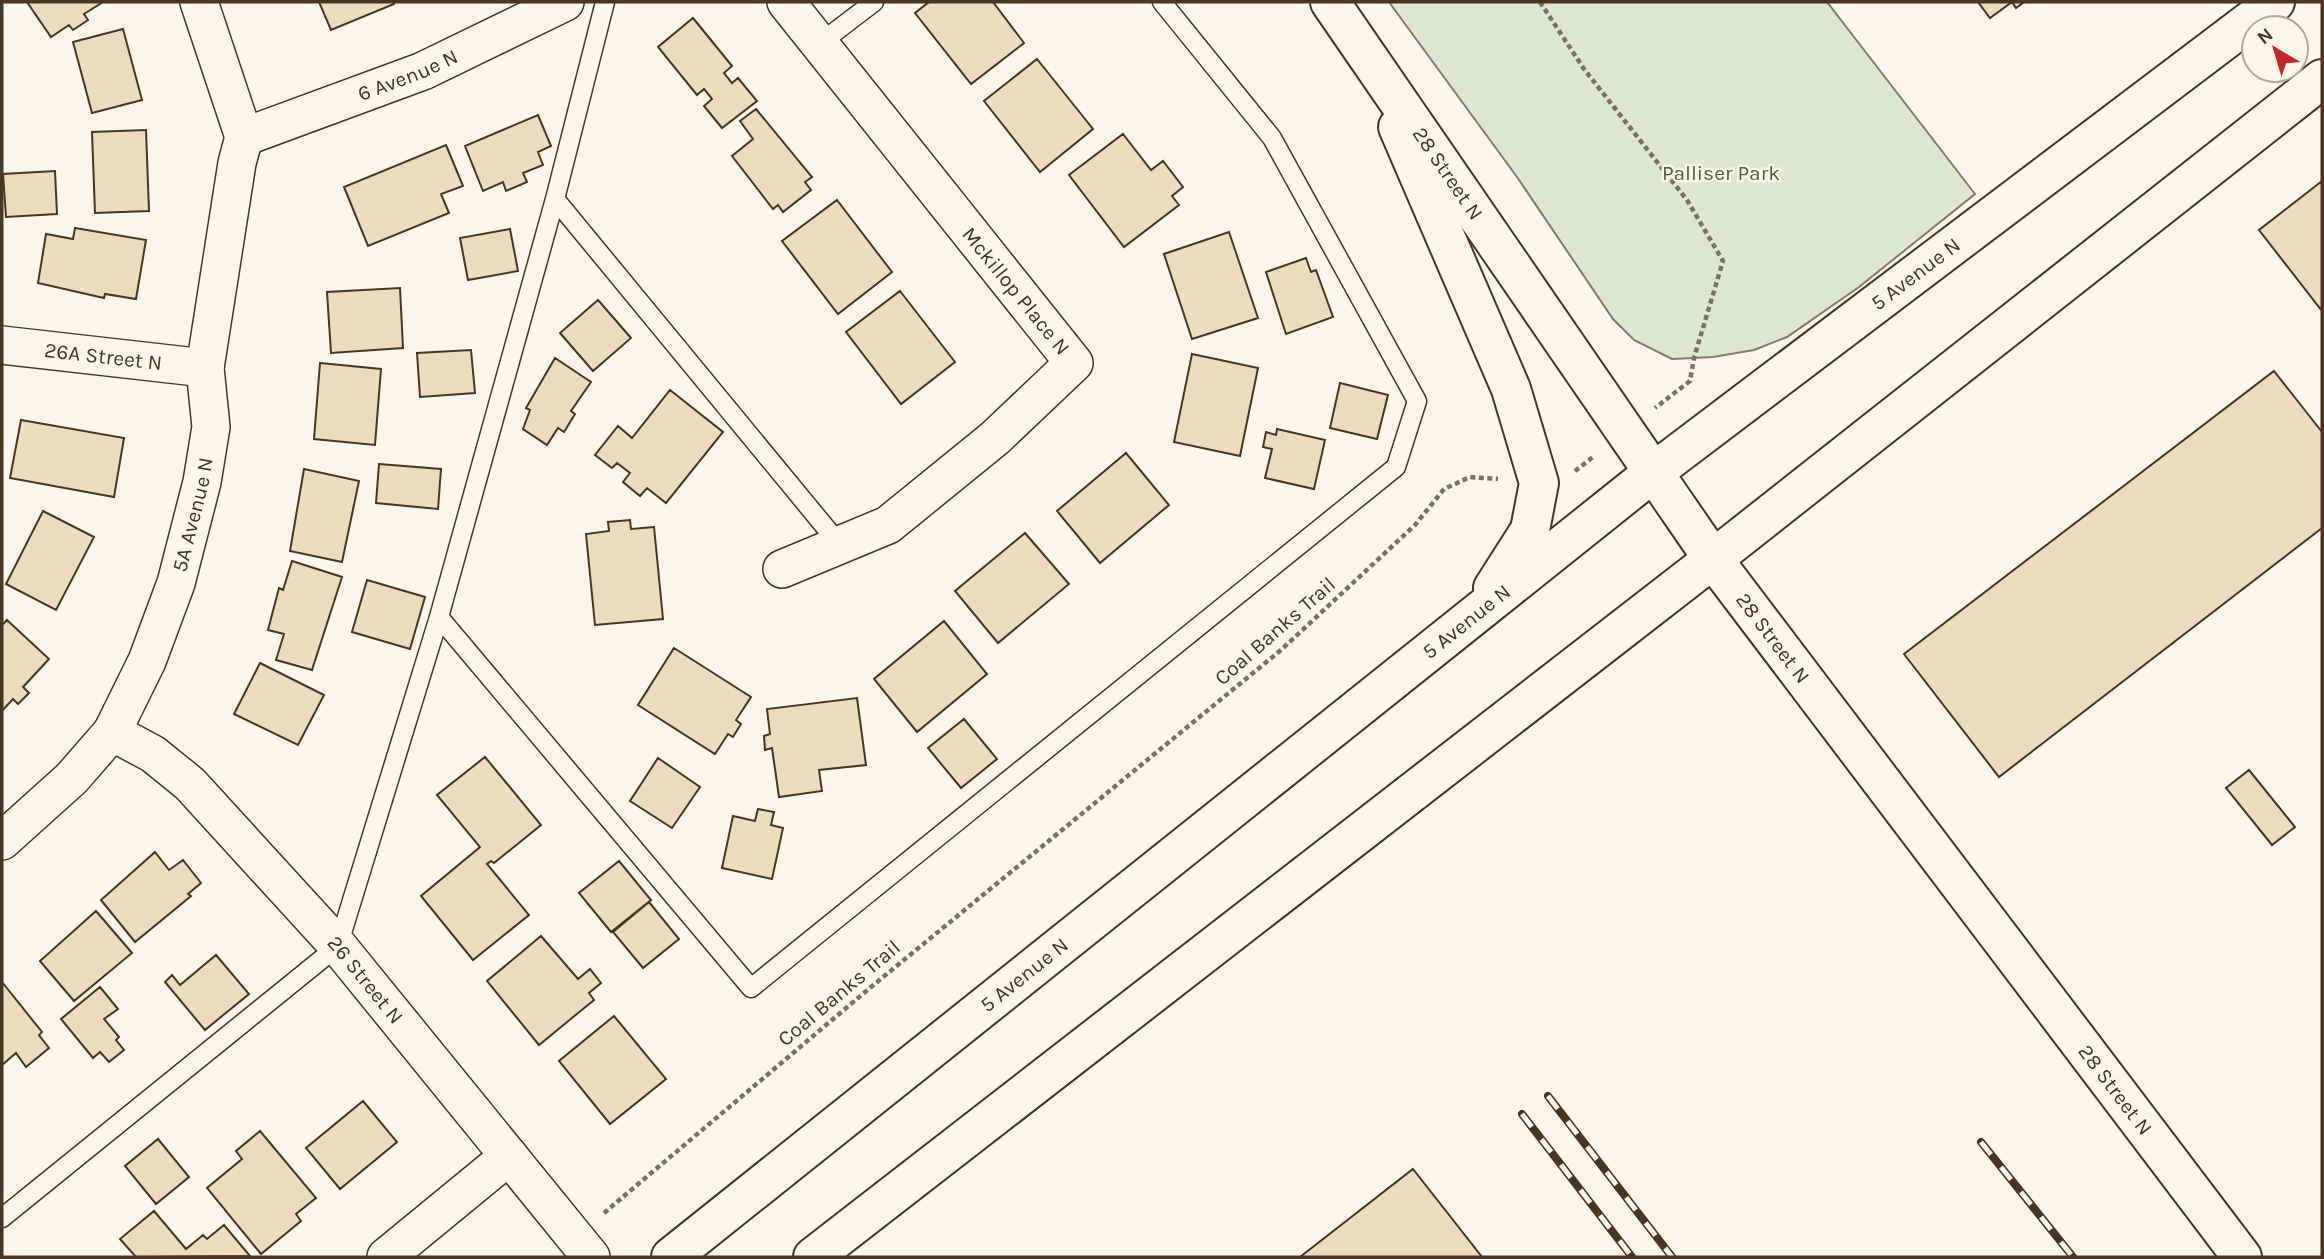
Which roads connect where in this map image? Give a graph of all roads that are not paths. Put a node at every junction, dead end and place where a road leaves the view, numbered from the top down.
1 (199, 2) edge
2 (605, 2) edge
3 (786, 2) edge
4 (874, 2) edge
5 (1162, 2) edge
6 (1331, 2) edge
7 (2275, 2) edge
8 (558, 4) edge
9 (819, 44) junction
10 (1363, 45) junction
11 (2322, 79) edge
12 (244, 136) junction
13 (555, 199) junction
14 (2, 345) edge
15 (205, 369) junction
16 (1655, 471) junction
17 (840, 544) junction
18 (1713, 559) junction
19 (782, 569) dead end
20 (439, 617) junction
21 (1468, 623) junction
22 (111, 732) junction
23 (3, 839) edge
24 (338, 946) junction
25 (509, 1156) junction
26 (2, 1218) edge
27 (586, 1251) edge
28 (386, 1257) edge
29 (671, 1257) edge
30 (813, 1257) edge
31 (2242, 1257) edge

1 - 12 street
2 - 13 lane
3 - 9 street, Mckillop Place N
4 - 9 lane
5 - 20 lane
6 - 10 main road, 28 Street N
7 - 16 main road, 5 Avenue N
8 - 12 street, 6 Avenue N
9 - 17 street, Mckillop Place N
10 - 16 main road, 28 Street N
10 - 21 main road
11 - 18 main road
12 - 15 street, 5A Avenue N
13 - 17 lane
13 - 20 lane
14 - 15 street, 26A Street N
15 - 22 street, 5A Avenue N
16 - 18 main road, 28 Street N
16 - 21 main road, 5 Avenue N
17 - 19 street, Mckillop Place N
18 - 30 main road
18 - 31 main road, 28 Street N
20 - 24 lane
21 - 29 main road, 5 Avenue N
22 - 23 street, 5A Avenue N
22 - 24 street, 26 Street N
24 - 25 street, 26 Street N
24 - 26 lane
25 - 27 street, 26 Street N
25 - 28 street

